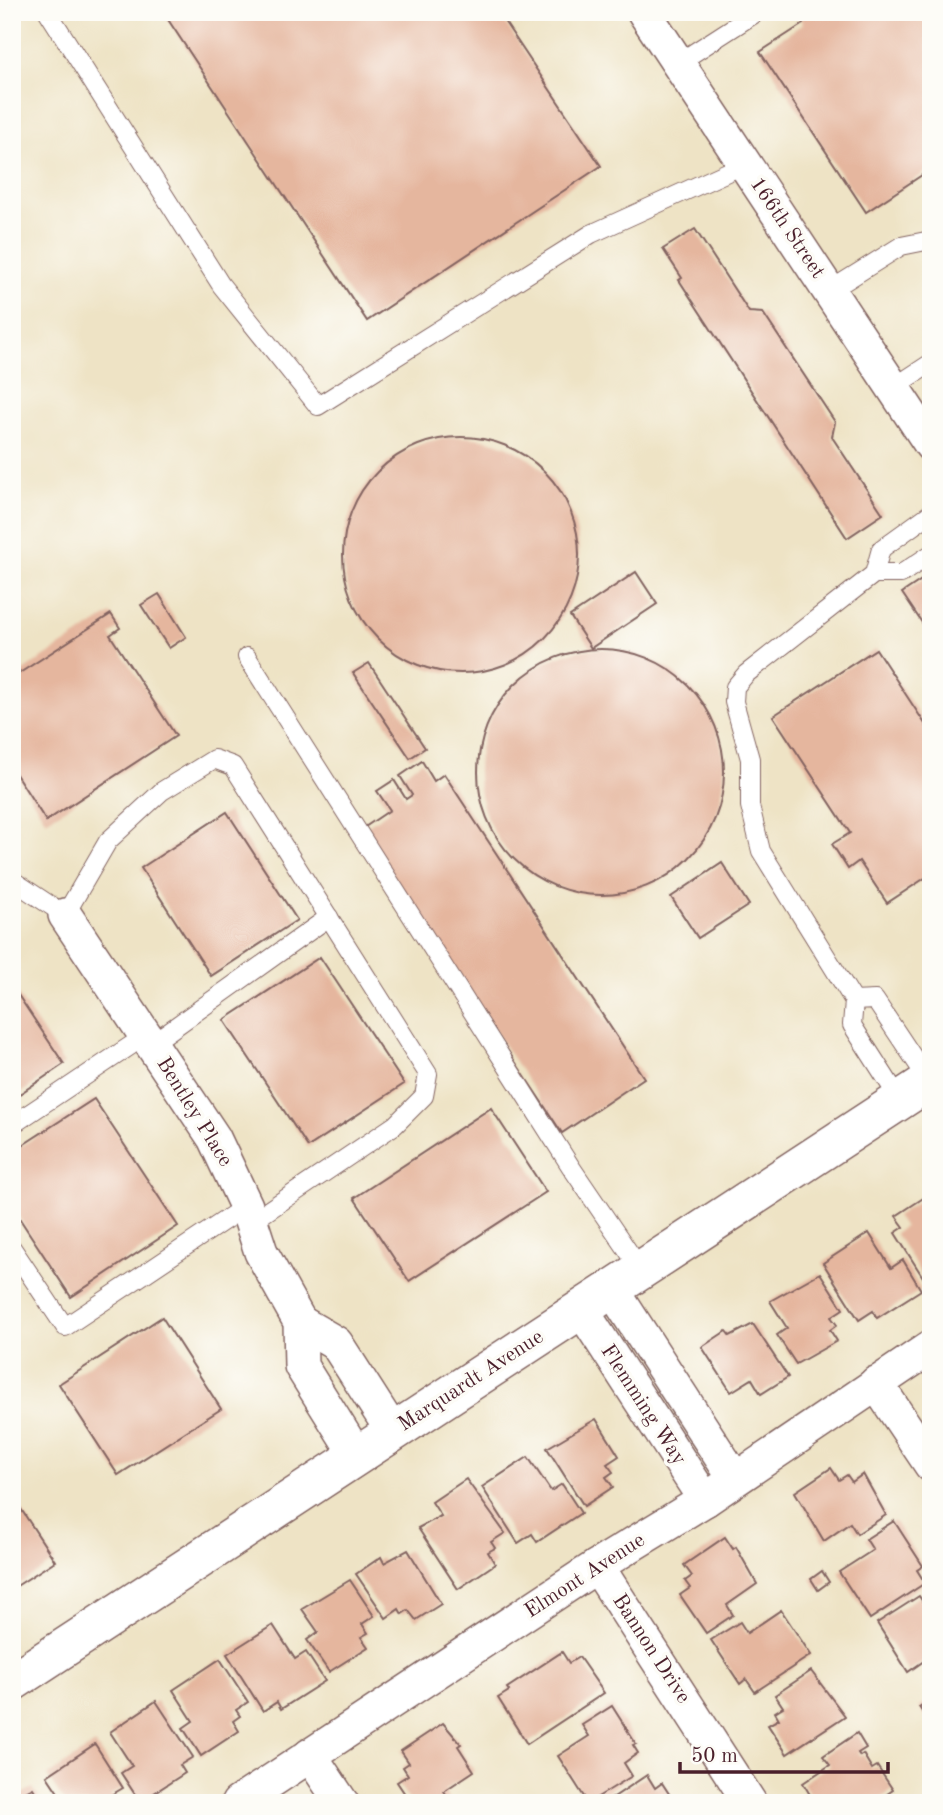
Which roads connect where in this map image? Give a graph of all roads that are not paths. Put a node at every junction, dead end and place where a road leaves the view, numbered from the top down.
1 (48, 12) edge
2 (644, 12) edge
3 (753, 12) edge
4 (678, 63) junction
5 (744, 164) junction
6 (931, 240) edge
7 (829, 291) junction
8 (931, 363) edge
9 (893, 388) junction
10 (931, 445) edge
11 (931, 513) edge
12 (931, 554) edge
13 (874, 574) junction
14 (247, 657) dead end
15 (12, 880) edge
16 (65, 915) junction
17 (329, 917) junction
18 (855, 1001) junction
19 (148, 1040) junction
20 (920, 1087) edge
21 (12, 1125) edge
22 (248, 1214) junction
23 (12, 1248) edge
24 (611, 1289) junction
25 (300, 1322) junction
26 (931, 1347) edge
27 (876, 1383) junction
28 (393, 1432) junction
29 (357, 1456) junction
30 (931, 1465) edge
31 (735, 1479) junction
32 (705, 1500) junction
33 (597, 1566) junction
34 (12, 1682) edge
35 (310, 1755) junction
36 (238, 1803) edge
37 (342, 1803) edge
38 (750, 1803) edge

1 - 5 lane
2 - 4 street, 166th Street
3 - 4 lane
4 - 5 street, 166th Street
5 - 7 street, 166th Street
6 - 7 lane
7 - 9 street, 166th Street
8 - 9 lane
9 - 10 street, 166th Street
11 - 13 lane
12 - 13 lane
13 - 18 lane
14 - 24 lane
15 - 16 lane
16 - 17 lane
16 - 19 street, Bentley Place
17 - 19 lane
17 - 22 lane
18 - 20 lane
18 - 20 lane
19 - 21 lane
19 - 22 street, Bentley Place
20 - 24 main road, Marquardt Avenue
22 - 23 lane
22 - 25 street, Bentley Place
24 - 28 main road, Marquardt Avenue
24 - 31 street, Flemming Way
24 - 32 street, Flemming Way
25 - 28 street
25 - 29 street, Bentley Place
26 - 27 street, Elmont Avenue
27 - 30 street
27 - 31 street, Elmont Avenue
28 - 29 main road, Marquardt Avenue
29 - 34 main road, Marquardt Avenue
31 - 32 street, Elmont Avenue
32 - 33 street, Elmont Avenue
33 - 35 street, Elmont Avenue
33 - 38 street, Bannon Drive
35 - 36 street, Elmont Avenue
35 - 37 street

